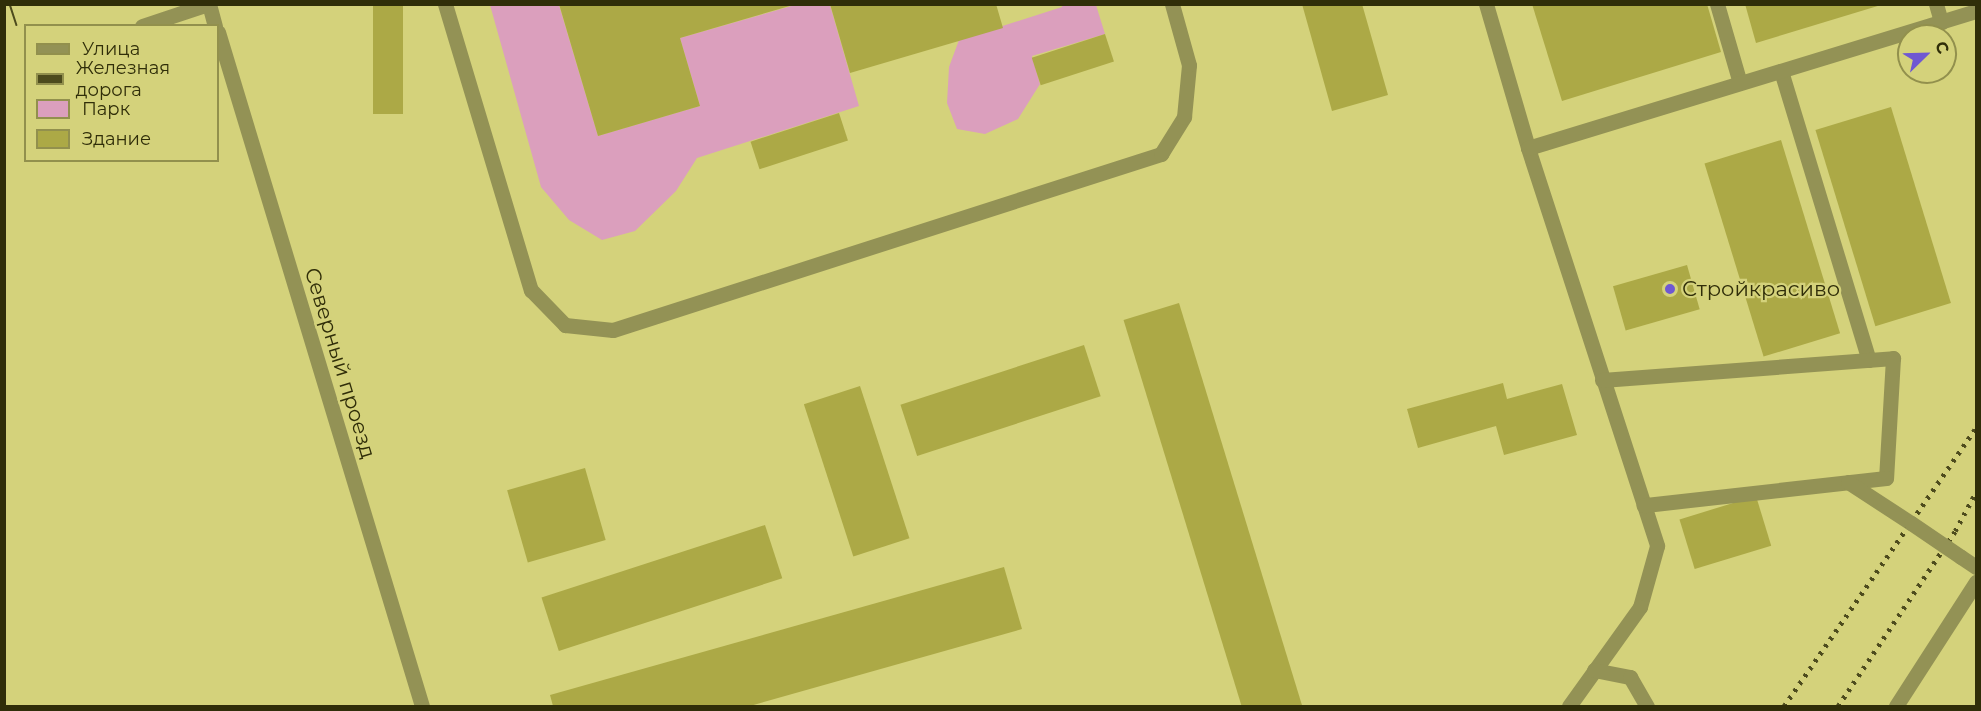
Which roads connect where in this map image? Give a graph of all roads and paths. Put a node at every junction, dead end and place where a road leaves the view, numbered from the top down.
1 (208, 4) edge
2 (445, 4) edge
3 (1172, 4) edge
4 (1486, 4) edge
5 (1717, 4) edge
6 (1936, 4) edge
7 (1977, 11) edge
8 (1941, 22) junction
9 (148, 24) edge
10 (214, 24) edge
11 (219, 35) edge
12 (1781, 71) junction
13 (1740, 83) junction
14 (1528, 148) junction
15 (1869, 360) junction
16 (1602, 380) junction
17 (1848, 483) junction
18 (1644, 505) junction
19 (1977, 567) edge
20 (1977, 582) edge
21 (1594, 670) junction
22 (422, 706) edge
23 (1569, 706) edge
24 (1647, 706) edge
25 (1896, 706) edge

1 - 9 street
1 - 10 street
2 - 3 street
4 - 14 street
5 - 13 street
6 - 8 street
7 - 8 street
8 - 12 street
11 - 22 street, Северный проезд
12 - 13 street
12 - 15 street
13 - 14 street
14 - 16 street
15 - 16 street
15 - 17 street
16 - 18 street
17 - 18 street
17 - 19 street, bridge
18 - 21 street
20 - 25 street
21 - 23 street
21 - 24 street

